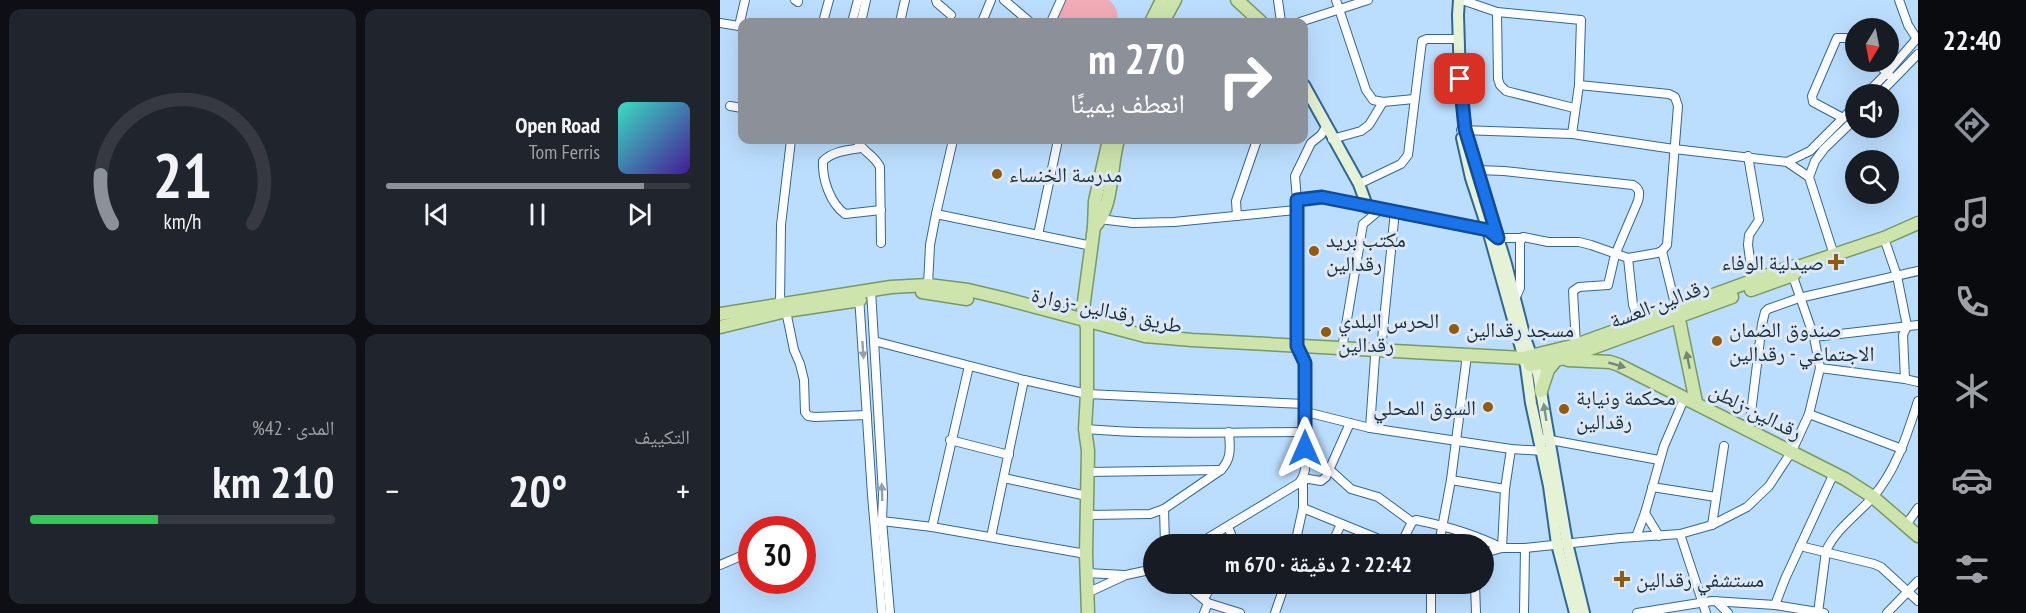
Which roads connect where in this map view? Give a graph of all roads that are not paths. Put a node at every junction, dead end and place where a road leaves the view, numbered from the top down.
1 (745, 0) edge
2 (829, 0) edge
3 (858, 0) edge
4 (866, 0) edge
5 (905, 0) edge
6 (936, 0) edge
7 (992, 0) edge
8 (1004, 0) edge
9 (1061, 0) edge
10 (1162, 0) edge
11 (1174, 0) edge
12 (1238, 0) edge
13 (1248, 0) edge
14 (1278, 0) edge
15 (1336, 0) edge
16 (1368, 0) edge
17 (1453, 0) edge
18 (1461, 0) edge
19 (1899, 0) edge
20 (1339, 9) junction
21 (1497, 12) junction
22 (951, 15) dead end
23 (742, 18) edge
24 (824, 18) edge
25 (853, 18) edge
26 (862, 18) edge
27 (901, 18) edge
28 (984, 18) edge
29 (1025, 18) edge
30 (1053, 18) edge
31 (1153, 18) edge
32 (1165, 18) edge
33 (1257, 18) edge
34 (1264, 18) edge
35 (1280, 18) edge
36 (1308, 19) edge
37 (720, 23) edge
38 (738, 26) edge
39 (1845, 38) edge
40 (1917, 38) edge
41 (1453, 39) junction
42 (1918, 54) edge
43 (1887, 72) edge
44 (1891, 76) junction
45 (1880, 84) edge
46 (1886, 84) edge
47 (1579, 86) junction
48 (1308, 93) edge
49 (1414, 99) junction
50 (1383, 102) junction
51 (730, 106) dead end
52 (738, 107) edge
53 (1574, 108) junction
54 (1843, 118) joint
55 (1326, 127) junction
56 (1463, 129) junction
57 (1845, 129) edge
58 (1572, 135) junction
59 (1332, 139) junction
60 (791, 144) edge
61 (859, 144) edge
62 (952, 144) edge
63 (1057, 144) edge
64 (1109, 144) edge
65 (1117, 144) edge
66 (1256, 144) edge
67 (861, 148) junction
68 (1674, 149) junction
69 (1809, 152) junction
70 (1748, 156) junction
71 (1816, 159) junction
72 (1787, 162) junction
73 (1478, 170) junction
74 (1809, 177) junction
75 (1359, 184) junction
76 (1297, 200) junction
77 (1367, 206) junction
78 (1381, 209) junction
79 (881, 210) junction
80 (1296, 210) junction
81 (1395, 211) junction
82 (936, 214) junction
83 (1237, 216) junction
84 (1097, 221) junction
85 (1918, 223) edge
86 (1363, 224) junction
87 (1488, 230) junction
88 (1038, 235) junction
89 (1498, 238) junction
90 (1521, 238) junction
91 (1884, 238) junction
92 (881, 243) dead end
93 (1092, 246) junction
94 (1662, 251) junction
95 (1616, 255) junction
96 (1834, 255) junction
97 (1628, 258) junction
98 (1794, 269) junction
99 (1918, 271) edge
100 (1897, 276) junction
101 (1753, 280) junction
102 (928, 285) junction
103 (865, 295) junction
104 (1799, 298) junction
105 (1515, 299) junction
106 (783, 308) junction
107 (720, 314) edge
108 (1673, 314) junction
109 (1640, 321) junction
110 (1086, 324) junction
111 (1918, 325) edge
112 (1907, 326) junction
113 (720, 327) edge
114 (1814, 337) junction
115 (874, 341) junction
116 (1576, 345) junction
117 (1299, 349) junction
118 (1342, 349) junction
119 (1378, 354) junction
120 (1466, 358) junction
121 (1558, 360) junction
122 (1529, 361) junction
123 (969, 366) junction
124 (1820, 368) junction
125 (1905, 378) junction
126 (1024, 380) junction
127 (1918, 382) edge
128 (1541, 391) junction
129 (1087, 394) junction
130 (1691, 400) junction
131 (1918, 401) edge
132 (1305, 408) junction
133 (1809, 414) junction
134 (867, 415) junction
135 (1350, 423) junction
136 (1370, 428) junction
137 (1085, 429) junction
138 (1749, 429) junction
139 (1229, 432) junction
140 (1304, 432) junction
141 (1544, 439) junction
142 (950, 440) junction
143 (1455, 441) junction
144 (1724, 446) dead end
145 (1511, 449) junction
146 (1902, 449) junction
147 (1546, 451) junction
148 (1792, 451) junction
149 (1009, 455) junction
150 (1659, 460) junction
151 (1221, 470) junction
152 (1330, 470) junction
153 (1087, 472) junction
154 (1833, 473) junction
155 (1004, 478) junction
156 (1303, 478) junction
157 (1451, 480) junction
158 (1652, 487) junction
159 (1505, 489) junction
160 (1087, 496) junction
161 (1716, 497) junction
162 (1873, 497) junction
163 (1303, 508) junction
164 (1918, 508) edge
165 (1164, 509) junction
166 (1645, 513) junction
167 (1087, 515) junction
168 (882, 522) junction
169 (1412, 522) junction
170 (1341, 524) junction
171 (1712, 525) junction
172 (1906, 525) junction
173 (1444, 526) junction
174 (932, 527) junction
175 (1228, 527) junction
176 (1165, 534) edge
177 (1216, 534) edge
178 (1231, 534) edge
179 (1297, 534) edge
180 (1336, 534) edge
181 (1442, 534) edge
182 (1680, 534) junction
183 (1659, 536) junction
184 (1918, 536) edge
185 (991, 537) junction
186 (1636, 537) junction
187 (1562, 543) junction
188 (1800, 546) junction
189 (1502, 548) junction
190 (1525, 548) junction
191 (1494, 550) edge
192 (1826, 551) junction
193 (1086, 554) junction
194 (738, 557) edge
195 (720, 565) edge
196 (1143, 571) edge
197 (1087, 573) junction
198 (1126, 575) junction
199 (1918, 581) edge
200 (1908, 592) junction
201 (1087, 593) junction
202 (1197, 594) edge
203 (1208, 594) edge
204 (1282, 594) edge
205 (1431, 594) edge
206 (1475, 594) edge
207 (1206, 601) junction
208 (1701, 601) junction
209 (1716, 601) junction
210 (1918, 601) edge
211 (1750, 603) junction
212 (1775, 605) junction
213 (1820, 612) edge
214 (882, 613) edge
215 (890, 613) edge
216 (1088, 613) edge
217 (1204, 613) edge
218 (1240, 613) edge
219 (1275, 613) edge
220 (1431, 613) edge
221 (1476, 613) edge
222 (1524, 613) edge
223 (1575, 613) edge
224 (1584, 613) edge
225 (1637, 613) edge
226 (1706, 613) edge
227 (1728, 613) edge
228 (1747, 613) edge
229 (1887, 613) edge

1 - 23 street
2 - 24 street
3 - 25 street
4 - 26 street
5 - 27 street
6 - 22 street
7 - 28 street
8 - 29 street
9 - 30 street
10 - 31 main road
11 - 32 main road
12 - 33 main road
13 - 34 main road
14 - 35 street
15 - 20 street
16 - 20 street
17 - 41 street
18 - 21 street
18 - 56 street
19 - 40 street
20 - 36 street
20 - 50 street
21 - 47 street
21 - 53 street
37 - 38 street
39 - 54 street
40 - 44 street
41 - 49 street
41 - 56 street
42 - 44 street
43 - 44 street
44 - 45 street
44 - 46 street
47 - 53 street
47 - 68 street
48 - 55 street
49 - 50 street
49 - 75 street
50 - 59 street
51 - 52 street
53 - 58 street
54 - 69 street
55 - 59 street
55 - 76 street
56 - 58 street
56 - 73 street
56 - 87 street
57 - 71 street
58 - 68 street
59 - 75 street
60 - 106 street
61 - 67 street
62 - 82 street
63 - 88 street
64 - 84 main road
65 - 84 main road
66 - 83 street
67 - 79 street
67 - 79 street
68 - 70 street
68 - 94 street
69 - 71 street
69 - 72 street
70 - 72 street
70 - 101 street
71 - 74 street
72 - 74 street
73 - 89 street
73 - 95 street
74 - 96 street
75 - 77 street
76 - 77 street
76 - 80 street
77 - 78 street
77 - 86 street
78 - 81 street
78 - 86 street
79 - 92 street
80 - 83 street
80 - 117 street
81 - 87 street
81 - 119 street
82 - 88 street
82 - 102 street
83 - 84 street
84 - 93 main road
85 - 91 main road, رقدالين-العسة
86 - 118 street
87 - 89 street
87 - 122 street
88 - 93 street
89 - 90 street
89 - 105 street
90 - 95 street
90 - 105 street
91 - 96 main road, رقدالين-العسة
91 - 100 street
93 - 110 main road
94 - 97 street
94 - 108 street
95 - 97 street
95 - 116 street
96 - 98 main road, رقدالين-العسة
97 - 109 street
98 - 101 main road, رقدالين-العسة
98 - 104 street
98 - 108 main road, رقدالين-العسة
99 - 100 street
100 - 104 street
100 - 112 street
101 - 108 main road, رقدالين-العسة
102 - 103 main road, طريق رقدالين -زوارة
102 - 110 main road, طريق رقدالين -زوارة
103 - 106 main road, طريق رقدالين -زوارة
103 - 110 main road, طريق رقدالين -زوارة
103 - 115 street
103 -> 134 street
104 - 114 street
104 - 138 street
105 - 122 street
106 - 107 main road, طريق رقدالين -زوارة
106 - 113 main road, طريق رقدالين -زوارة
106 - 134 street
108 - 109 main road, رقدالين-العسة
108 - 121 main road, رقدالين-العسة
130 -> 108 main road
109 - 116 main road, رقدالين-العسة
110 - 117 main road, طريق رقدالين -زوارة
110 - 129 main road
111 - 112 street
112 - 114 street
112 - 125 street
114 - 124 street
115 - 123 street
168 -> 115 street
116 - 122 main road, رقدالين-العسة
117 - 118 main road, طريق رقدالين -زوارة
117 - 119 main road, طريق رقدالين -زوارة
117 - 132 street
118 - 119 main road, طريق رقدالين -زوارة
119 - 120 main road, طريق رقدالين -زوارة
119 - 136 street
120 - 122 main road, طريق رقدالين -زوارة
120 - 143 street
121 - 122 main road, رقدالين-العسة
121 - 128 main road
121 -> 130 main road, رقدالين-زلطن
122 - 128 street
122 - 141 street
123 - 126 street
123 - 142 street
124 - 125 street
124 - 133 street
125 - 127 street
126 - 129 street
126 - 149 street
141 -> 128 street
129 - 132 street
129 - 137 main road
130 - 138 main road, رقدالين-زلطن
130 - 150 street
131 - 146 street
132 - 135 street
132 - 140 street
133 - 146 street
133 - 148 street
134 - 214 street
135 - 136 street
135 - 152 street
136 - 143 street
137 - 139 street
137 - 153 main road
138 - 148 main road, رقدالين-زلطن
139 - 140 street
139 - 151 street
140 - 156 street
141 - 147 street
141 - 150 street
142 - 149 street
142 - 174 street
143 - 145 street
143 - 157 street
144 - 161 street
145 - 147 street
145 - 159 street
146 - 162 street
147 - 187 street
148 - 154 main road, رقدالين-زلطن
148 - 171 street
149 - 155 street
150 - 158 street
151 - 153 street
151 - 165 street
152 - 156 street
152 - 169 street
153 - 160 main road
154 - 162 main road, رقدالين-زلطن
154 - 188 street
155 - 160 street
155 - 185 street
156 - 163 street
156 - 175 street
157 - 159 street
157 - 173 street
158 - 161 street
158 - 166 street
159 - 189 street
160 - 167 main road
161 - 171 street
162 - 172 main road, رقدالين-زلطن
162 - 192 street
163 - 170 street
163 - 179 street
164 - 172 street
165 - 167 street
165 - 176 street
166 - 183 street
166 - 186 street
167 - 193 main road
168 - 174 street
168 - 215 street
169 - 170 street
169 - 173 street
170 - 180 street
171 - 182 street
172 - 184 main road, رقدالين-زلطن
173 - 181 street
173 - 189 street
174 - 185 street
175 - 177 street
175 - 178 street
182 - 183 street
182 - 208 street
183 - 186 street
185 - 193 street
186 - 187 street
187 - 190 street
187 - 223 street
187 - 224 street
188 - 192 street
188 - 212 street
189 - 190 street
189 - 191 street
190 - 222 street
192 - 200 street
192 - 213 street
193 - 197 main road
194 - 195 street
196 - 198 street
197 - 198 street
197 - 201 main road
198 - 201 street
199 - 200 street
200 - 210 street
200 - 229 street
201 - 216 main road
202 - 207 street
203 - 207 street
204 - 219 street
205 - 220 street
206 - 221 street
207 - 217 street
207 - 218 street
208 - 209 street
208 - 225 street
208 - 226 street
209 - 211 street
209 - 227 street
211 - 212 street
211 - 228 street
212 - 213 street

